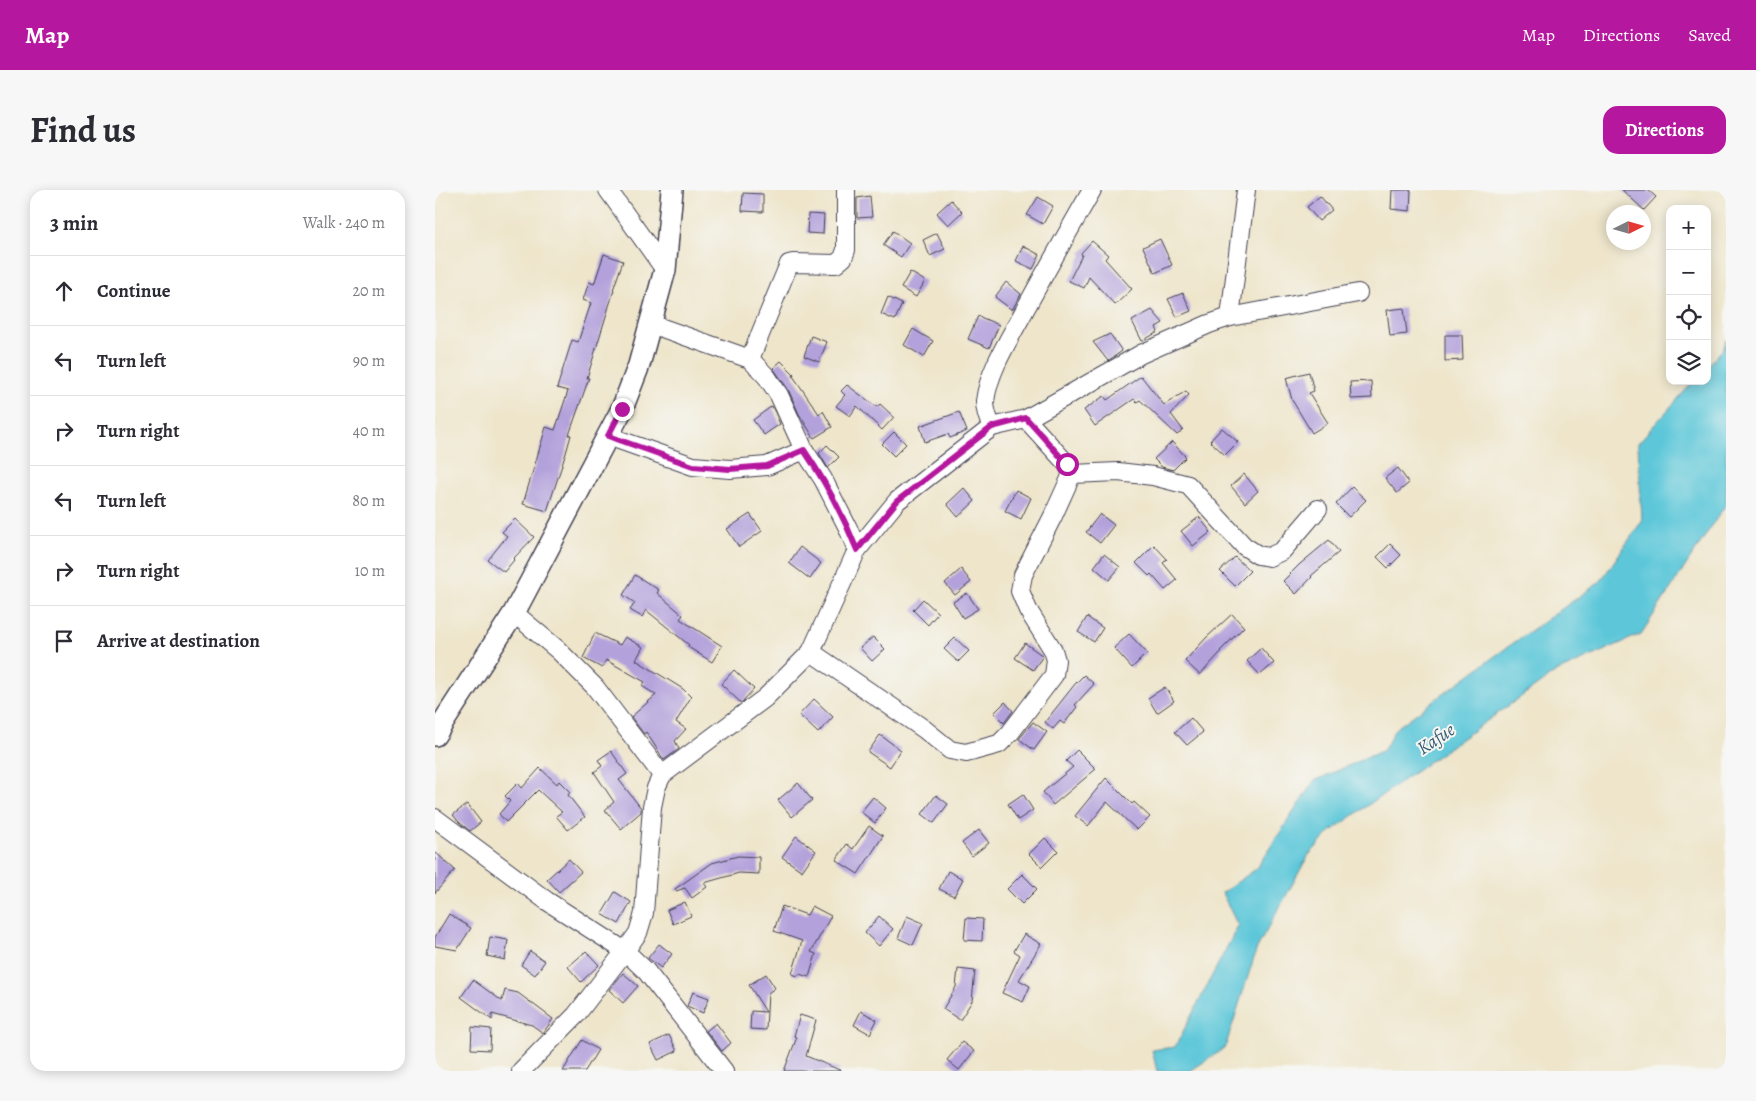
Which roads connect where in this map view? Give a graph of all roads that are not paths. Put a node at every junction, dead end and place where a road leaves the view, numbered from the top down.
1 (608, 190) edge
2 (672, 190) edge
3 (846, 190) edge
4 (1092, 190) edge
5 (1247, 190) edge
6 (665, 270) junction
7 (1359, 293) dead end
8 (1230, 317) junction
9 (651, 324) junction
10 (749, 359) junction
11 (1026, 418) junction
12 (992, 427) junction
13 (608, 436) junction
14 (804, 450) junction
15 (1072, 474) junction
16 (1318, 509) dead end
17 (857, 550) junction
18 (514, 613) junction
19 (811, 652) junction
20 (435, 735) edge
21 (662, 776) junction
22 (435, 818) edge
23 (625, 951) junction
24 (521, 1071) edge
25 (724, 1071) edge

1 - 6 street
2 - 6 street
3 - 10 street
4 - 12 street
5 - 8 street
6 - 9 street
7 - 8 street
8 - 11 street
9 - 10 street
9 - 13 street
10 - 14 street
11 - 12 street
11 - 15 street
12 - 17 street
13 - 14 street
13 - 18 street
14 - 17 street
15 - 16 street
15 - 19 street
17 - 19 street
18 - 20 street
18 - 21 street
19 - 21 street
21 - 23 street
22 - 23 street
23 - 24 street
23 - 25 street

